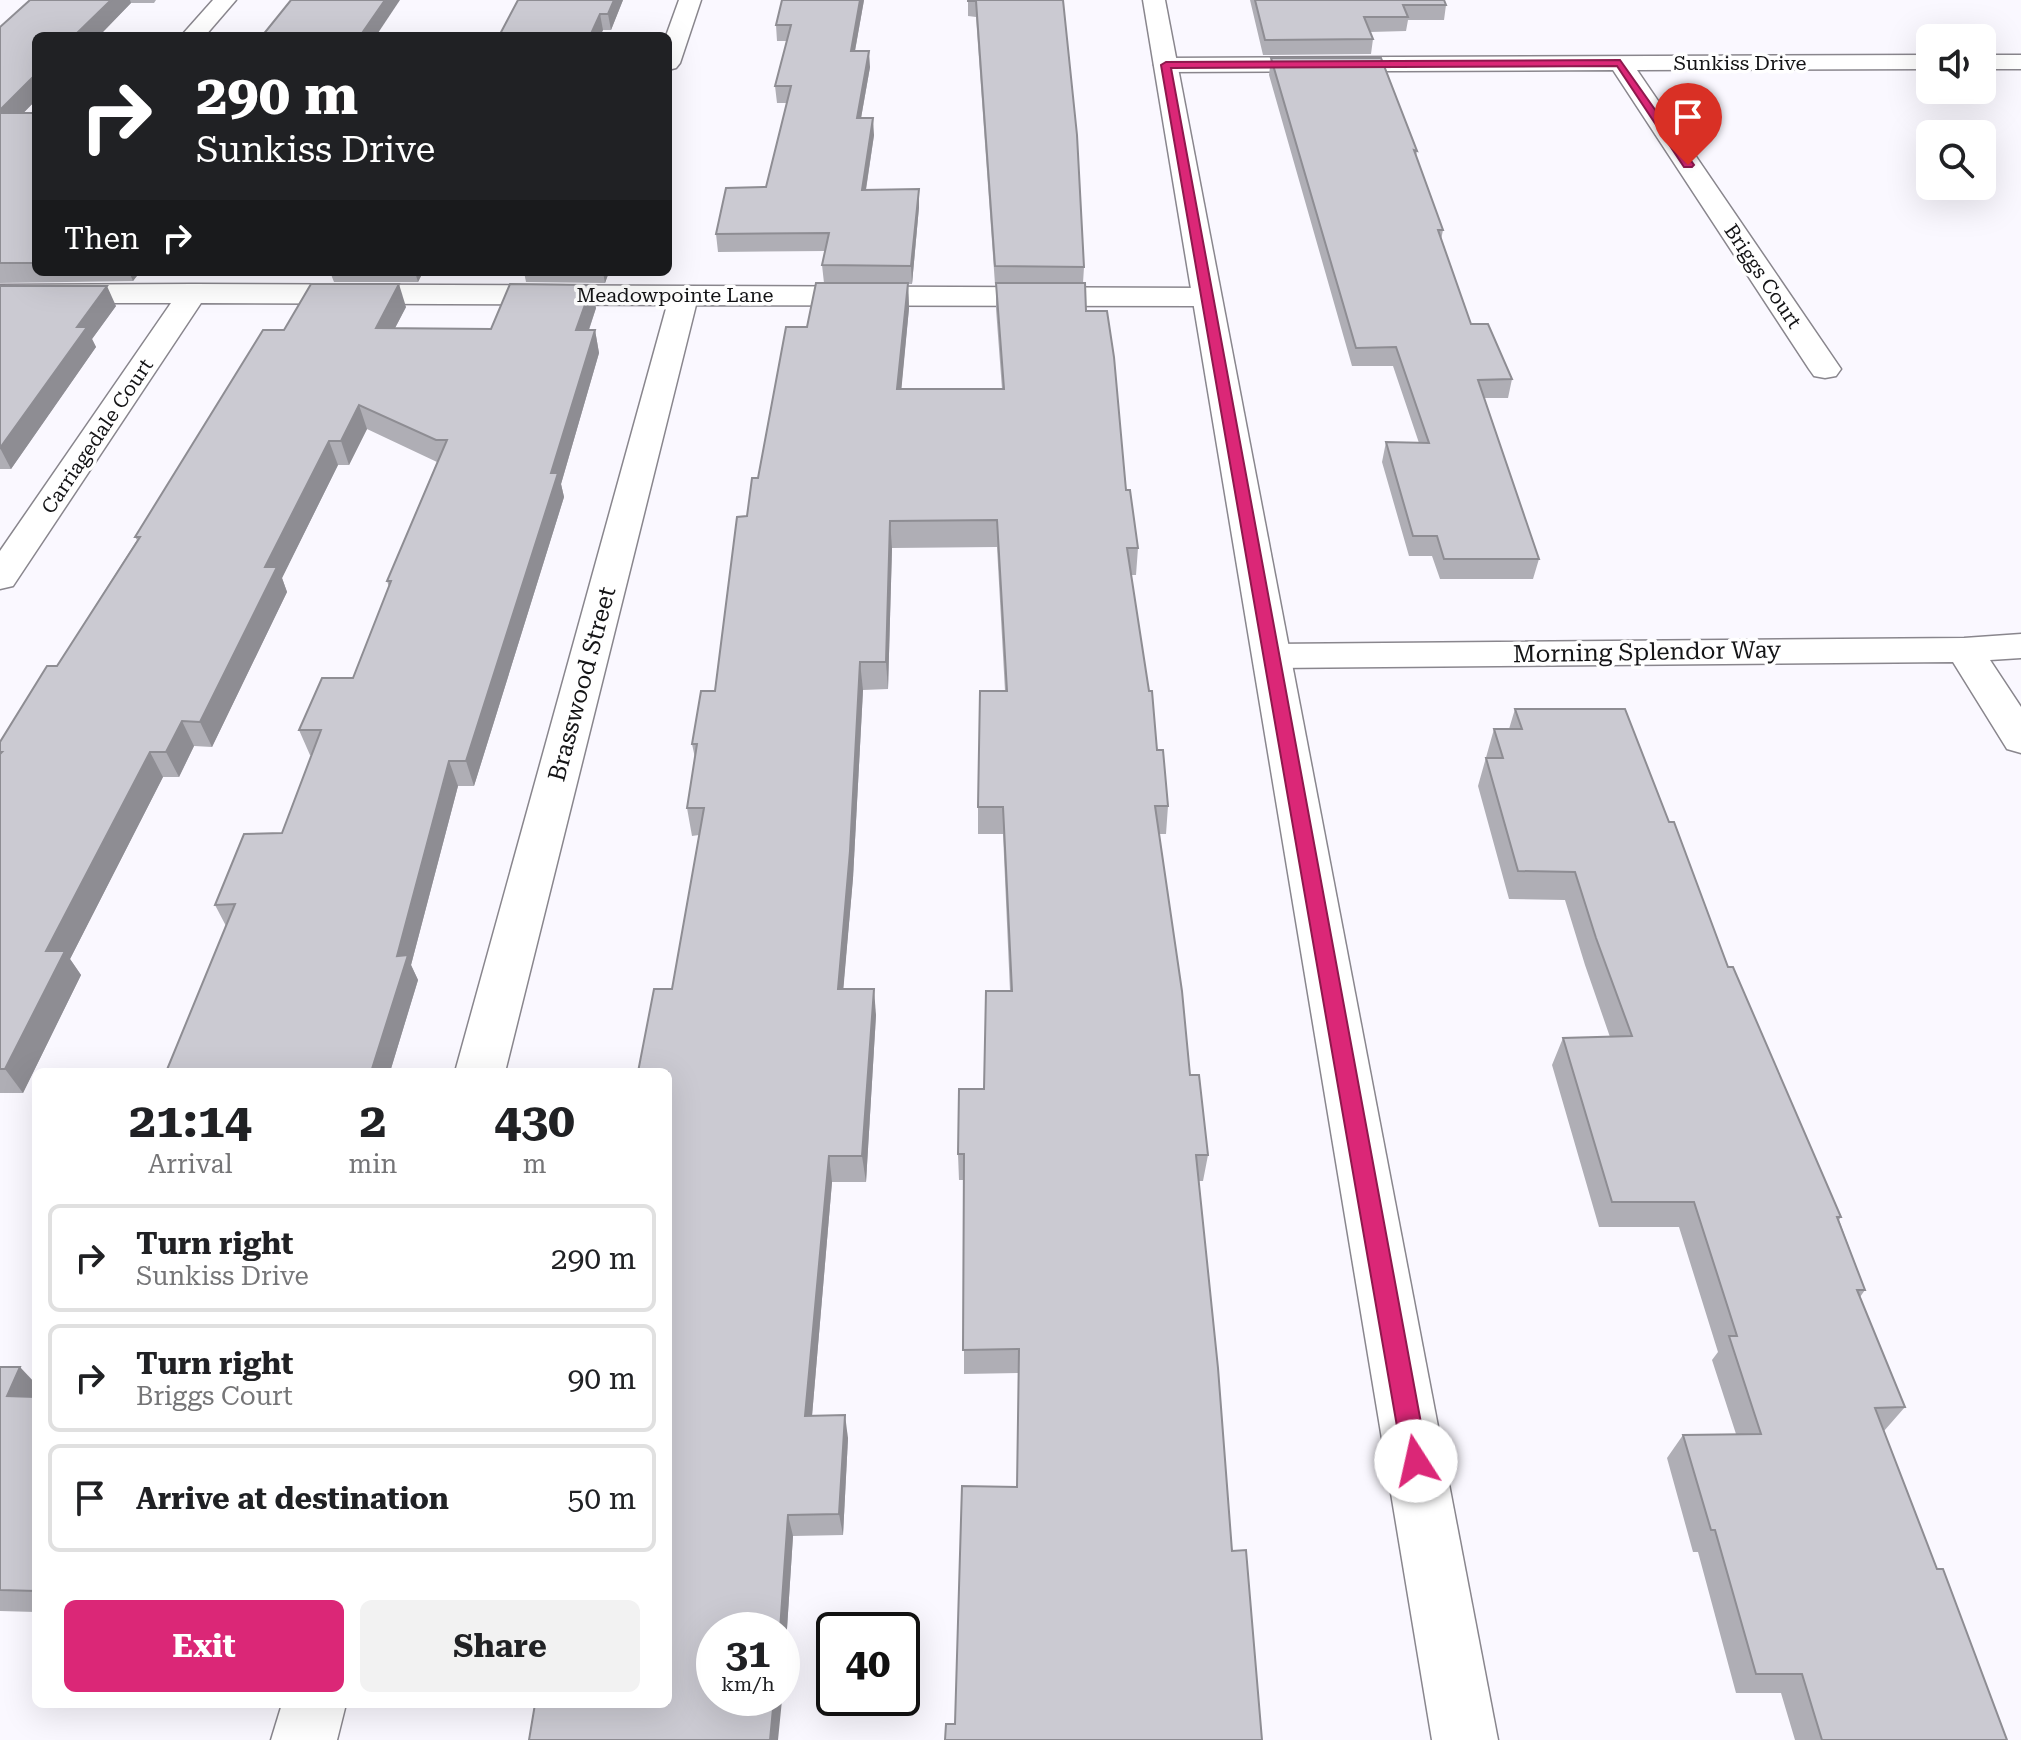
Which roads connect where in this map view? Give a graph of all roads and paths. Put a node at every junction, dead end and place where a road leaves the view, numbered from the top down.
1 (225, 0) edge
2 (690, 0) edge
3 (1154, 0) edge
4 (197, 32) edge
5 (672, 52) edge
6 (1916, 62) edge
7 (1996, 62) edge
8 (2021, 62) edge
9 (1620, 63) junction
10 (1166, 65) junction
11 (193, 293) junction
12 (0, 294) edge
13 (684, 295) junction
14 (1206, 297) junction
15 (1825, 369) dead end
16 (0, 578) edge
17 (2021, 646) edge
18 (1964, 650) junction
19 (1272, 656) junction
20 (2021, 739) edge
21 (481, 1068) edge
22 (313, 1708) edge
23 (304, 1740) edge
24 (1465, 1740) edge

1 - 4 street
2 - 5 street
3 - 10 street
6 - 9 street, Sunkiss Drive
7 - 8 street
9 - 10 street, Sunkiss Drive
9 - 15 street, Briggs Court
10 - 14 street
11 - 12 street, Meadowpointe Lane
11 - 13 street, Meadowpointe Lane
11 - 16 street, Carriagedale Court
13 - 14 street, Meadowpointe Lane
13 - 21 street, Brasswood Street
14 - 19 street
17 - 18 street, Morning Splendor Way
18 - 19 street, Morning Splendor Way
18 - 20 street
19 - 24 street
22 - 23 street

